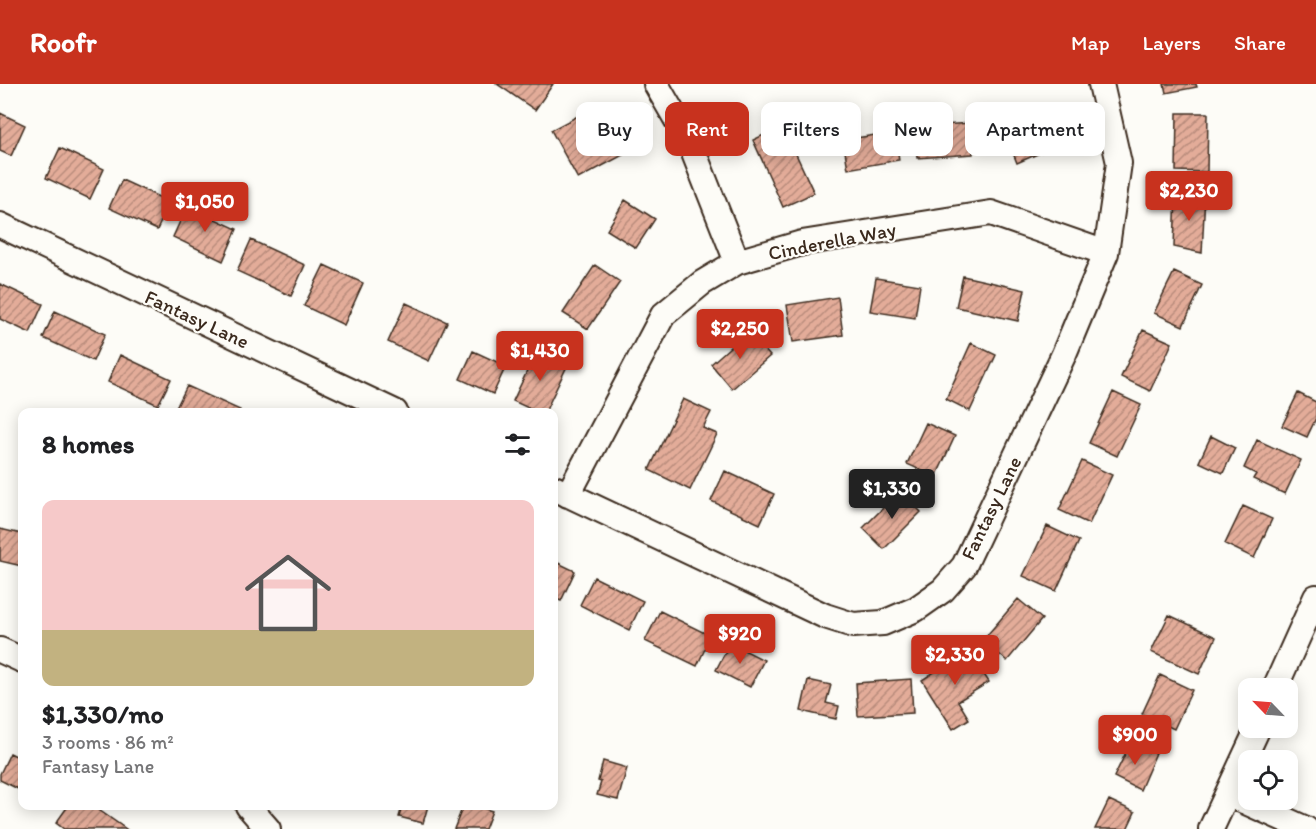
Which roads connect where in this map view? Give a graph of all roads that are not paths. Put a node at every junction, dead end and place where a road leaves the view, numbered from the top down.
1 (656, 84) edge
2 (1101, 84) edge
3 (0, 225) edge
4 (1106, 253) junction
5 (737, 262) junction
6 (387, 408) edge
7 (561, 491) edge
8 (1316, 597) edge
9 (0, 650) edge
10 (18, 658) edge
11 (1280, 678) edge
12 (1253, 738) edge
13 (1228, 794) junction
14 (251, 810) edge
15 (268, 829) edge
16 (1211, 829) edge
17 (1306, 829) edge

1 - 5 street
2 - 4 street, Fantasy Lane
3 - 6 street, Fantasy Lane
4 - 5 street, Cinderella Way
4 - 7 street, Fantasy Lane
5 - 7 street, Cinderella Way
8 - 11 street
9 - 10 street
12 - 13 street
13 - 16 street
13 - 17 street
14 - 15 street

